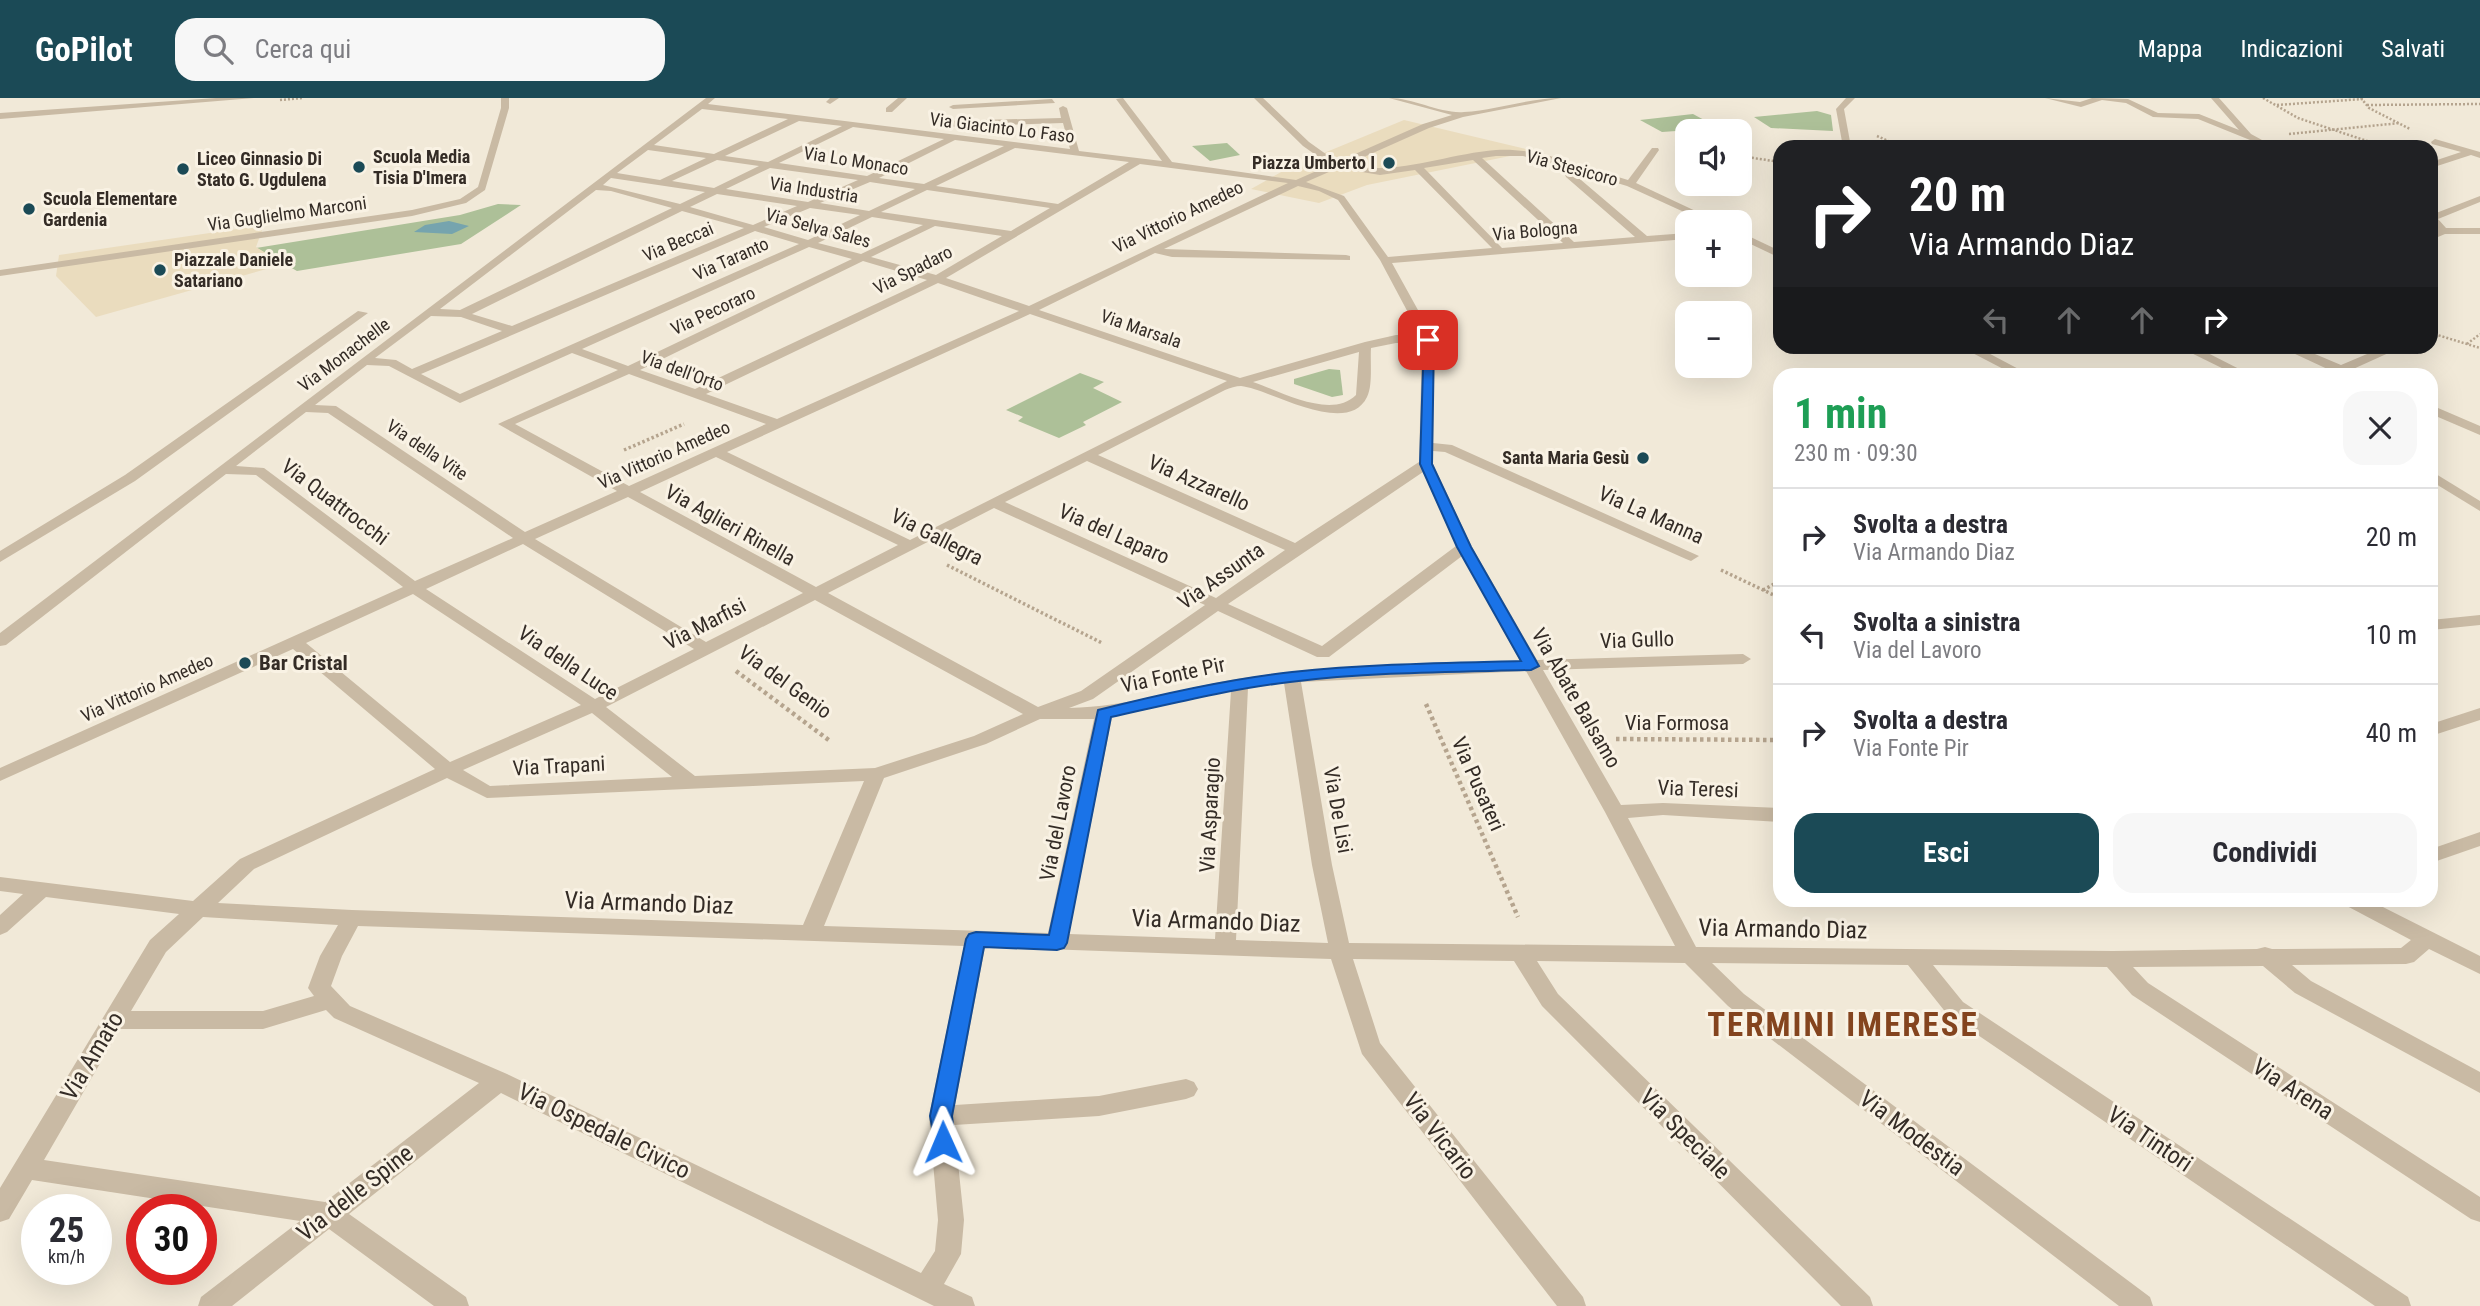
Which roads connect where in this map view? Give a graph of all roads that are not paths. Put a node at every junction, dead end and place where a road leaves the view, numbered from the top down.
1 (250, 98) edge
2 (505, 98) edge
3 (902, 98) edge
4 (960, 98) edge
5 (1119, 98) edge
6 (1129, 98) edge
7 (1258, 98) edge
8 (1393, 98) edge
9 (1557, 98) edge
10 (1851, 98) edge
11 (2049, 98) edge
12 (2102, 98) edge
13 (2215, 98) edge
14 (1057, 99) edge
15 (706, 102) edge
16 (953, 107) junction
17 (890, 110) dead end
18 (0, 116) edge
19 (1462, 116) junction
20 (798, 118) junction
21 (1064, 120) junction
22 (941, 124) junction
23 (851, 125) junction
24 (2247, 133) junction
25 (929, 135) junction
26 (955, 138) junction
27 (1846, 140) edge
28 (2258, 140) edge
29 (2438, 143) edge
30 (1014, 145) junction
31 (646, 147) junction
32 (1655, 150) dead end
33 (1075, 152) junction
34 (2475, 154) edge
35 (719, 156) junction
36 (1475, 157) junction
37 (1138, 161) junction
38 (2438, 163) edge
39 (771, 164) junction
40 (1169, 164) junction
41 (1340, 164) junction
42 (1417, 167) junction
43 (1576, 168) junction
44 (609, 175) junction
45 (869, 179) junction
46 (663, 182) junction
47 (1299, 182) junction
48 (1630, 184) junction
49 (593, 187) junction
50 (926, 188) junction
51 (717, 190) junction
52 (2480, 199) edge
53 (808, 205) junction
54 (1061, 207) junction
55 (681, 208) junction
56 (1687, 210) edge
57 (872, 215) junction
58 (2438, 216) edge
59 (934, 223) junction
60 (2438, 225) edge
61 (754, 229) junction
62 (2443, 231) junction
63 (2480, 231) edge
64 (2438, 234) edge
65 (1014, 235) junction
66 (1675, 237) edge
67 (1645, 240) junction
68 (1752, 241) edge
69 (809, 243) junction
70 (1573, 246) junction
71 (1154, 250) junction
72 (1501, 252) junction
73 (1773, 252) edge
74 (1346, 258) dead end
75 (864, 259) junction
76 (1385, 260) junction
77 (0, 273) edge
78 (937, 279) junction
79 (1032, 309) junction
80 (430, 312) junction
81 (362, 313) dead end
82 (462, 314) junction
83 (514, 331) junction
84 (1428, 340) junction
85 (1365, 345) junction
86 (573, 350) junction
87 (1981, 354) edge
88 (2200, 354) edge
89 (2303, 354) edge
90 (2382, 354) edge
91 (364, 361) junction
92 (2010, 368) edge
93 (2230, 368) edge
94 (2336, 368) edge
95 (2353, 368) edge
96 (629, 370) junction
97 (412, 373) junction
98 (1240, 381) junction
99 (695, 394) junction
100 (303, 408) junction
101 (2438, 412) edge
102 (505, 424) joint
103 (778, 424) junction
104 (2480, 431) edge
105 (717, 452) junction
106 (1086, 455) junction
107 (1426, 455) junction
108 (223, 470) junction
109 (2438, 480) edge
110 (628, 492) junction
111 (993, 502) junction
112 (2480, 507) edge
113 (525, 538) junction
114 (909, 545) junction
115 (1464, 547) junction
116 (1296, 549) junction
117 (1691, 556) road end
118 (0, 557) edge
119 (414, 589) junction
120 (813, 594) junction
121 (1219, 603) junction
122 (2480, 620) edge
123 (2438, 624) edge
124 (0, 641) edge
125 (296, 643) junction
126 (706, 649) junction
127 (1743, 659) dead end
128 (1531, 666) junction
129 (1292, 677) junction
130 (1240, 684) junction
131 (594, 706) junction
132 (1104, 713) junction
133 (1037, 714) junction
134 (2480, 714) edge
135 (2438, 728) edge
136 (449, 769) junction
137 (876, 774) junction
138 (0, 775) edge
139 (691, 783) junction
140 (1615, 812) junction
141 (1773, 815) edge
142 (2480, 839) edge
143 (2438, 854) edge
144 (0, 884) edge
145 (42, 889) junction
146 (2365, 907) edge
147 (195, 909) junction
148 (352, 918) junction
149 (0, 927) edge
150 (810, 934) junction
151 (976, 939) junction
152 (2427, 939) junction
153 (1057, 943) junction
154 (1225, 947) junction
155 (1339, 951) junction
156 (1520, 953) junction
157 (1689, 953) junction
158 (2265, 956) junction
159 (1914, 957) junction
160 (2113, 959) junction
161 (2480, 966) edge
162 (331, 1000) junction
163 (113, 1020) junction
164 (499, 1080) junction
165 (2480, 1083) edge
166 (1186, 1088) dead end
167 (941, 1116) junction
168 (25, 1168) junction
169 (0, 1210) edge
170 (2480, 1211) edge
171 (328, 1214) junction
172 (927, 1287) junction
173 (211, 1306) edge
174 (456, 1306) edge
175 (962, 1306) edge
176 (1573, 1306) edge
177 (1860, 1306) edge
178 (2140, 1306) edge
179 (2398, 1306) edge

1 - 18 street
2 - 77 street, Via Guglielmo Marconi
3 - 17 street
4 - 16 street
5 - 6 street
5 - 40 street
7 - 41 street
8 - 19 street
9 - 19 street, Via Vittorio Amedeo
10 - 27 street
11 - 12 street
12 - 24 street
13 - 24 street
14 - 16 street
14 - 21 street
15 - 20 street, Via Giacinto Lo Faso
15 - 31 street, Via Monachelle
16 - 22 street
19 - 41 street, Via Vittorio Amedeo
20 - 23 street, Via Giacinto Lo Faso
20 - 35 street
21 - 22 street
21 - 33 street
22 - 25 street
23 - 25 street, Via Giacinto Lo Faso
23 - 39 street
24 - 28 street
25 - 26 street, Via Giacinto Lo Faso
26 - 30 street, Via Giacinto Lo Faso
26 - 45 street, Via Beccai
29 - 34 street
30 - 33 street, Via Giacinto Lo Faso
30 - 50 street, Via Taranto
31 - 35 street, Via Lo Monaco
31 - 44 street, Via Monachelle
32 - 48 street
33 - 37 street, Via Giacinto Lo Faso
34 - 38 street
35 - 39 street, Via Lo Monaco
35 - 46 street
36 - 42 street, Via Stesicoro
36 - 43 street, Via Stesicoro
36 - 70 street
37 - 40 street, Via Giacinto Lo Faso
37 - 54 street, Via Spadaro
39 - 45 street, Via Lo Monaco
39 - 51 street
40 - 47 street, Via Giacinto Lo Faso
41 - 42 street, Via Stesicoro
41 - 47 street, Via Vittorio Amedeo
42 - 72 street
43 - 48 street, Via Stesicoro
43 - 67 street
44 - 46 street, Via Industria
44 - 49 street, Via Monachelle
45 - 50 street, Via Lo Monaco
45 - 53 street, Via Beccai
46 - 51 street, Via Industria
47 - 71 street, Via Vittorio Amedeo
47 - 76 street, Via Giacinto Lo Faso
48 - 56 street, Via Stesicoro
49 - 55 street, Via Selva Sales
49 - 80 street, Via Monachelle
50 - 54 street, Via Lo Monaco
50 - 57 street, Via Taranto
51 - 53 street, Via Industria
51 - 55 street
52 - 58 street
53 - 57 street, Via Industria
53 - 61 street, Via Beccai
54 - 65 street, Via Spadaro
55 - 61 street, Via Selva Sales
55 - 82 street
57 - 59 street, Via Industria
57 - 69 street, Via Taranto
59 - 65 street, Via Industria
59 - 75 street, Via Pecoraro
60 - 62 street
61 - 69 street, Via Selva Sales
61 - 83 street, Via Beccai
62 - 63 street
62 - 64 street
65 - 78 street, Via Spadaro
66 - 67 street, Via Bologna
67 - 70 street, Via Bologna
68 - 73 street
69 - 75 street, Via Selva Sales
69 - 86 street, Via Taranto
70 - 72 street, Via Bologna
71 - 74 street
71 - 79 street, Via Vittorio Amedeo
72 - 76 street, Via Bologna
75 - 78 street, Via Selva Sales
75 - 96 street, Via Pecoraro
76 - 84 street, Via Giacinto Lo Faso
78 - 79 street, Via Selva Sales
78 - 99 street, Via Spadaro
79 - 98 street, Via Marsala
79 - 103 street, Via Vittorio Amedeo
80 - 82 street
80 - 91 street, Via Monachelle
81 - 118 street
82 - 83 street
83 - 97 street, Via Beccai
84 - 85 street, Via Marfisi
84 - 107 street
85 - 98 street, Via Marfisi
85 - 98 street, Via Marsala
86 - 96 street, Via dell'Orto
86 - 97 street, Via Taranto
87 - 92 street
88 - 93 street
89 - 94 street
90 - 95 street
91 - 97 street
91 - 100 street, Via Monachelle
96 - 99 street, Via dell'Orto
96 - 102 street, Via Pecoraro
98 - 106 street, Via Marfisi
99 - 103 street, Via dell'Orto
100 - 108 street, Via Monachelle
100 - 113 street, Via della Vite
101 - 104 street
102 - 110 street, Via Aglieri Rinella
103 - 105 street, Via Vittorio Amedeo
105 - 110 street, Via Vittorio Amedeo
105 - 114 street, Via Gallegra
106 - 111 street, Via Marfisi
106 - 116 street, Via Azzarello
107 - 115 street, Via Abate Balsamo
107 - 116 street, Via Assunta
107 - 117 street, Via La Manna
108 - 119 street, Via Quattrocchi
108 - 124 street, Via Monachelle
109 - 112 street
110 - 113 street, Via Vittorio Amedeo
110 - 120 street, Via Aglieri Rinella
111 - 114 street, Via Marfisi
111 - 121 street, Via del Laparo
113 - 119 street, Via Vittorio Amedeo
113 - 126 street, Via del Genio
114 - 120 street, Via Marfisi
115 - 121 street, Via del Laparo
115 - 128 street, Via Abate Balsamo
116 - 121 street, Via Assunta
119 - 125 street, Via Vittorio Amedeo
119 - 131 street, Via della Luce
120 - 126 street, Via Marfisi
120 - 133 street, Via Aglieri Rinella
121 - 133 street, Via Assunta
122 - 123 street
125 - 136 street, Via Trapani
125 - 138 street, Via Vittorio Amedeo
126 - 131 street, Via Marfisi
127 - 128 street, Via Gullo
128 - 129 street, Via Fonte Pir
128 - 140 street, Via Abate Balsamo
129 - 130 street, Via Fonte Pir
129 - 155 street, Via De Lisi
130 - 132 street, Via Fonte Pir
130 - 154 street, Via Asparagio
131 - 136 street, Via Marfisi
131 - 139 street, Via della Luce
132 - 133 street, Via Fonte Pir
132 - 153 street, Via del Lavoro
133 - 137 street, Via Fonte Pir
134 - 135 street
136 - 139 street, Via Trapani
136 - 147 street, Via Marfisi
137 - 139 street, Via Trapani
137 - 150 street
140 - 141 street, Via Teresi
140 - 157 street, Via Abate Balsamo
142 - 143 street
144 - 145 street, Via Armando Diaz
145 - 147 street, Via Armando Diaz
145 - 149 street
146 - 152 street
147 - 148 street, Via Armando Diaz
147 - 163 street, Via Amato
148 - 150 street, Via Armando Diaz
148 - 162 street
150 - 151 street, Via Armando Diaz
151 - 153 street, Via Armando Diaz
151 - 167 street
152 - 158 street, Via Armando Diaz
152 - 161 street
153 - 154 street, Via Armando Diaz
154 - 155 street, Via Armando Diaz
155 - 156 street, Via Armando Diaz
155 - 176 street, Via Vicario
156 - 157 street, Via Armando Diaz
156 - 177 street, Via Speciale
157 - 159 street, Via Armando Diaz
157 - 178 street, Via Modestia
158 - 160 street, Via Armando Diaz
158 - 165 street
159 - 160 street, Via Armando Diaz
159 - 179 street, Via Tintori
160 - 170 street, Via Arena
162 - 163 street
162 - 164 street, Via Ospedale Civico
163 - 168 street, Via Amato
164 - 171 street, Via delle Spine
164 - 172 street, Via Ospedale Civico
166 - 167 street
167 - 172 street
168 - 169 street, Via Amato
168 - 171 street
171 - 173 street, Via delle Spine
171 - 174 street
172 - 175 street, Via Ospedale Civico

